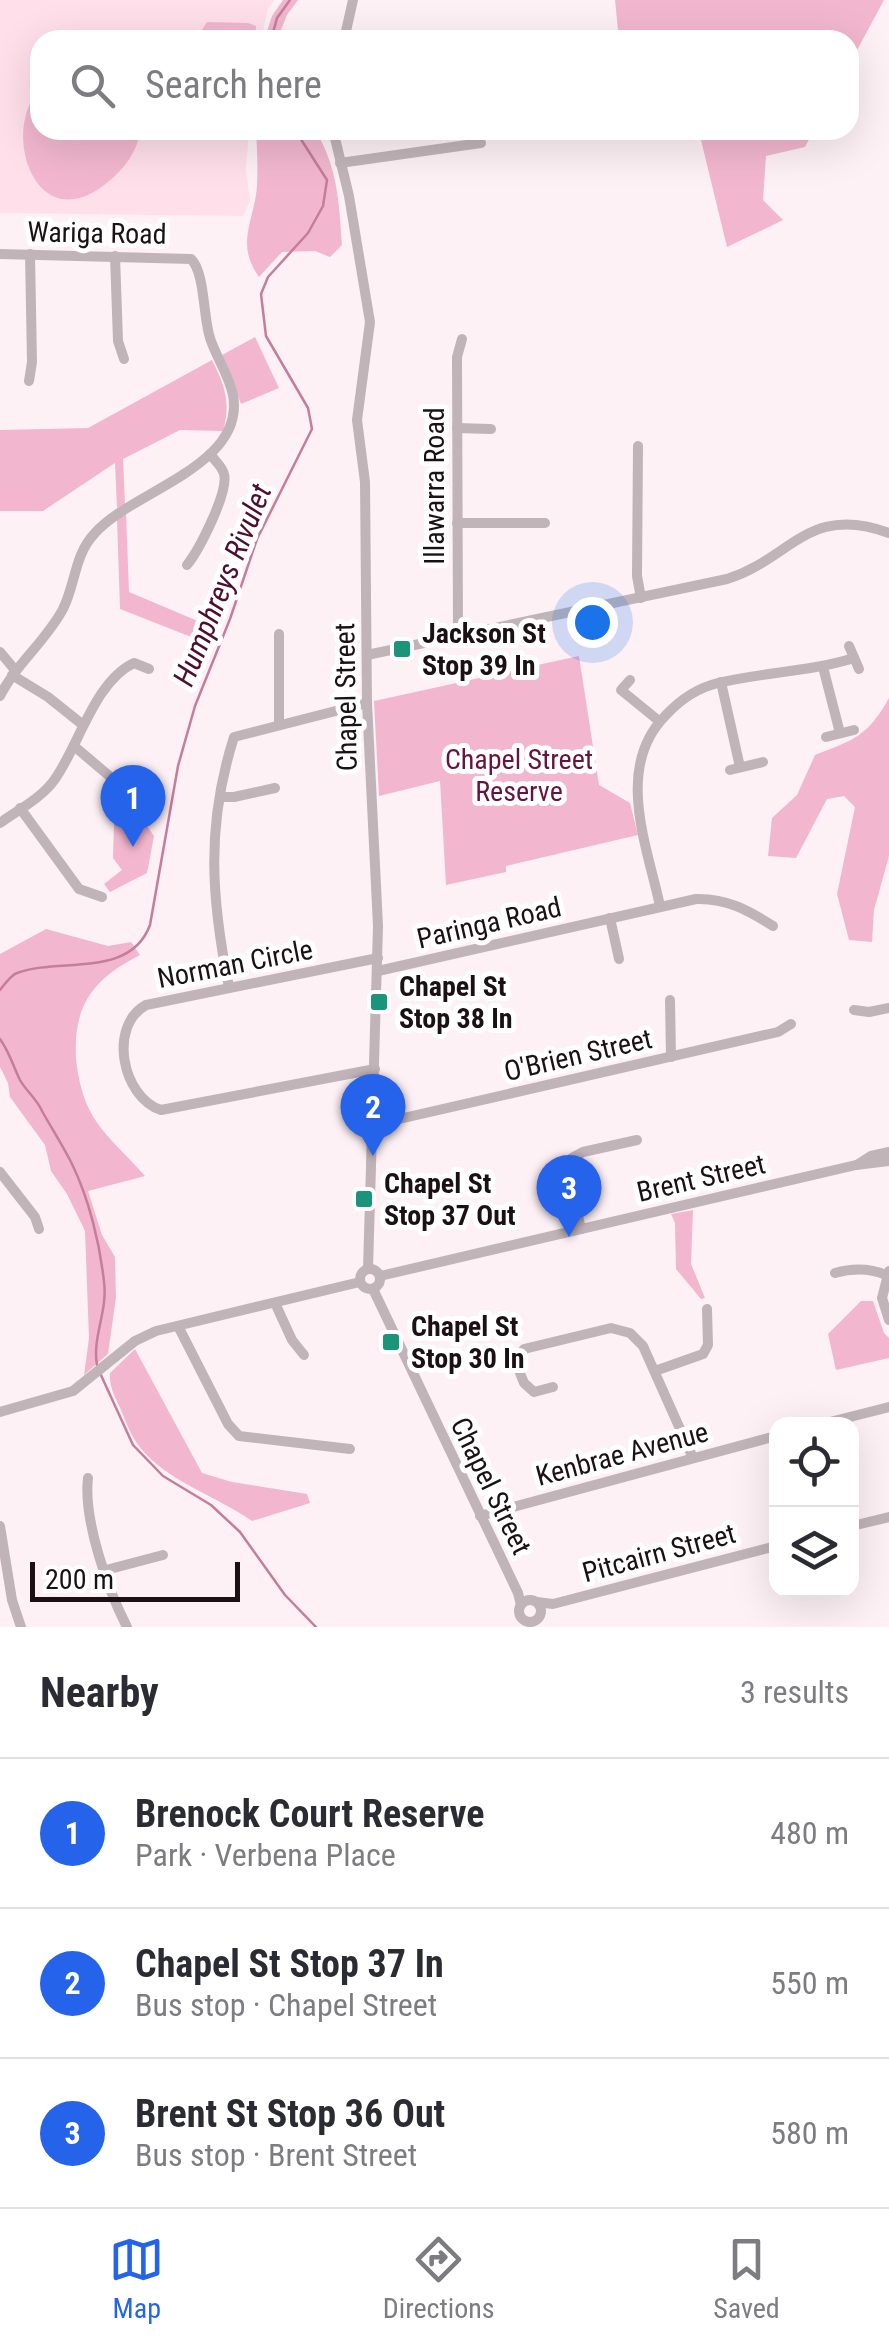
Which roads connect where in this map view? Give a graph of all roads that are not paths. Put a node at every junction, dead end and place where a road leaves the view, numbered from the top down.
1 (353, 0) edge
2 (346, 30) edge
3 (335, 140) edge
4 (482, 143) dead end
5 (340, 162) junction
6 (0, 254) edge
7 (30, 254) junction
8 (115, 256) junction
9 (462, 339) dead end
10 (124, 358) dead end
11 (28, 381) dead end
12 (457, 428) junction
13 (491, 428) dead end
14 (638, 446) dead end
15 (210, 454) junction
16 (457, 523) junction
17 (546, 523) dead end
18 (889, 533) edge
19 (188, 565) dead end
20 (641, 598) junction
21 (279, 634) dead end
22 (458, 634) junction
23 (849, 646) dead end
24 (0, 652) edge
25 (367, 655) junction
26 (824, 668) junction
27 (150, 669) dead end
28 (14, 672) junction
29 (630, 680) dead end
30 (721, 682) junction
31 (0, 696) edge
32 (367, 702) junction
33 (659, 722) junction
34 (280, 723) junction
35 (83, 725) junction
36 (854, 730) dead end
37 (840, 734) junction
38 (826, 737) dead end
39 (74, 746) junction
40 (763, 762) dead end
41 (114, 780) dead end
42 (275, 788) dead end
43 (221, 796) junction
44 (20, 808) junction
45 (0, 823) edge
46 (102, 897) dead end
47 (660, 906) junction
48 (610, 918) junction
49 (773, 926) dead end
50 (620, 960) dead end
51 (378, 964) junction
52 (229, 987) junction
53 (670, 1000) dead end
54 (889, 1008) edge
55 (854, 1010) dead end
56 (791, 1024) dead end
57 (671, 1058) junction
58 (375, 1069) junction
59 (372, 1124) junction
60 (637, 1140) dead end
61 (889, 1152) edge
62 (889, 1160) edge
63 (856, 1165) junction
64 (0, 1172) edge
65 (580, 1228) junction
66 (38, 1229) dead end
67 (368, 1269) junction
68 (836, 1273) dead end
69 (888, 1273) edge
70 (380, 1276) junction
71 (360, 1282) junction
72 (373, 1289) junction
73 (275, 1304) junction
74 (707, 1308) dead end
75 (889, 1320) edge
76 (178, 1326) junction
77 (304, 1355) dead end
78 (655, 1370) junction
79 (553, 1387) dead end
80 (889, 1407) edge
81 (0, 1412) edge
82 (850, 1417) edge
83 (769, 1438) edge
84 (350, 1449) dead end
85 (694, 1458) junction
86 (88, 1478) dead end
87 (480, 1516) junction
88 (889, 1516) edge
89 (859, 1524) edge
90 (0, 1526) edge
91 (769, 1548) edge
92 (163, 1555) dead end
93 (106, 1570) junction
94 (527, 1600) junction
95 (554, 1604) junction
96 (535, 1622) edge
97 (21, 1627) edge
98 (127, 1627) edge

1 - 2 street
3 - 5 street, Chapel Street
4 - 5 street
5 - 25 street, Chapel Street
6 - 7 street, Wariga Road
7 - 8 street, Wariga Road
7 - 11 street
8 - 10 street
8 - 15 street, Wariga Road
9 - 12 street, Illawarra Road
12 - 13 street
12 - 16 street, Illawarra Road
14 - 20 street
15 - 19 street
15 - 28 street
16 - 17 street
16 - 22 street, Illawarra Road
18 - 20 street
20 - 22 street
21 - 34 street
22 - 25 street
23 - 26 street
24 - 28 street
25 - 32 street, Chapel Street
26 - 30 street
26 - 37 street
27 - 35 street
28 - 31 street
28 - 35 street
29 - 33 street
30 - 33 street
30 - 40 street
32 - 34 street
32 - 51 street, Chapel Street
33 - 47 street
34 - 43 street
35 - 39 street
36 - 37 street
37 - 38 street
39 - 41 street
39 - 44 street
42 - 43 street
43 - 52 street
44 - 45 street
44 - 46 street
47 - 48 street, Paringa Road
47 - 49 street, Paringa Road
48 - 50 street
48 - 51 street, Paringa Road
51 - 52 street, Norman Circle
51 - 58 street, Chapel Street
52 - 58 street, Norman Circle
53 - 57 street
54 - 55 street
56 - 57 street, O'Brien Street
57 - 59 street, O'Brien Street
58 - 59 street, Chapel Street
59 - 67 street, Chapel Street
60 - 65 street
61 - 63 street, Brent Street
62 - 63 street, Brent Street
63 - 65 street, Brent Street
64 - 66 street
65 - 70 street, Brent Street
67 - 70 street
67 - 71 street
68 - 69 street
69 - 75 street
70 - 72 street
71 - 72 street
71 - 73 street
72 - 87 street, Chapel Street
73 - 76 street
73 - 77 street
74 - 78 street
76 - 81 street
76 - 84 street
78 - 79 street
78 - 85 street
80 - 82 street
83 - 85 street, Kenbrae Avenue
85 - 87 street, Kenbrae Avenue
86 - 93 street
87 - 94 street, Chapel Street
88 - 89 street
90 - 97 street
91 - 95 street, Pitcairn Street
92 - 93 street
93 - 98 street
94 - 95 street, Pitcairn Street
94 - 96 street
94 - 96 street
95 - 96 street, Pitcairn Street

